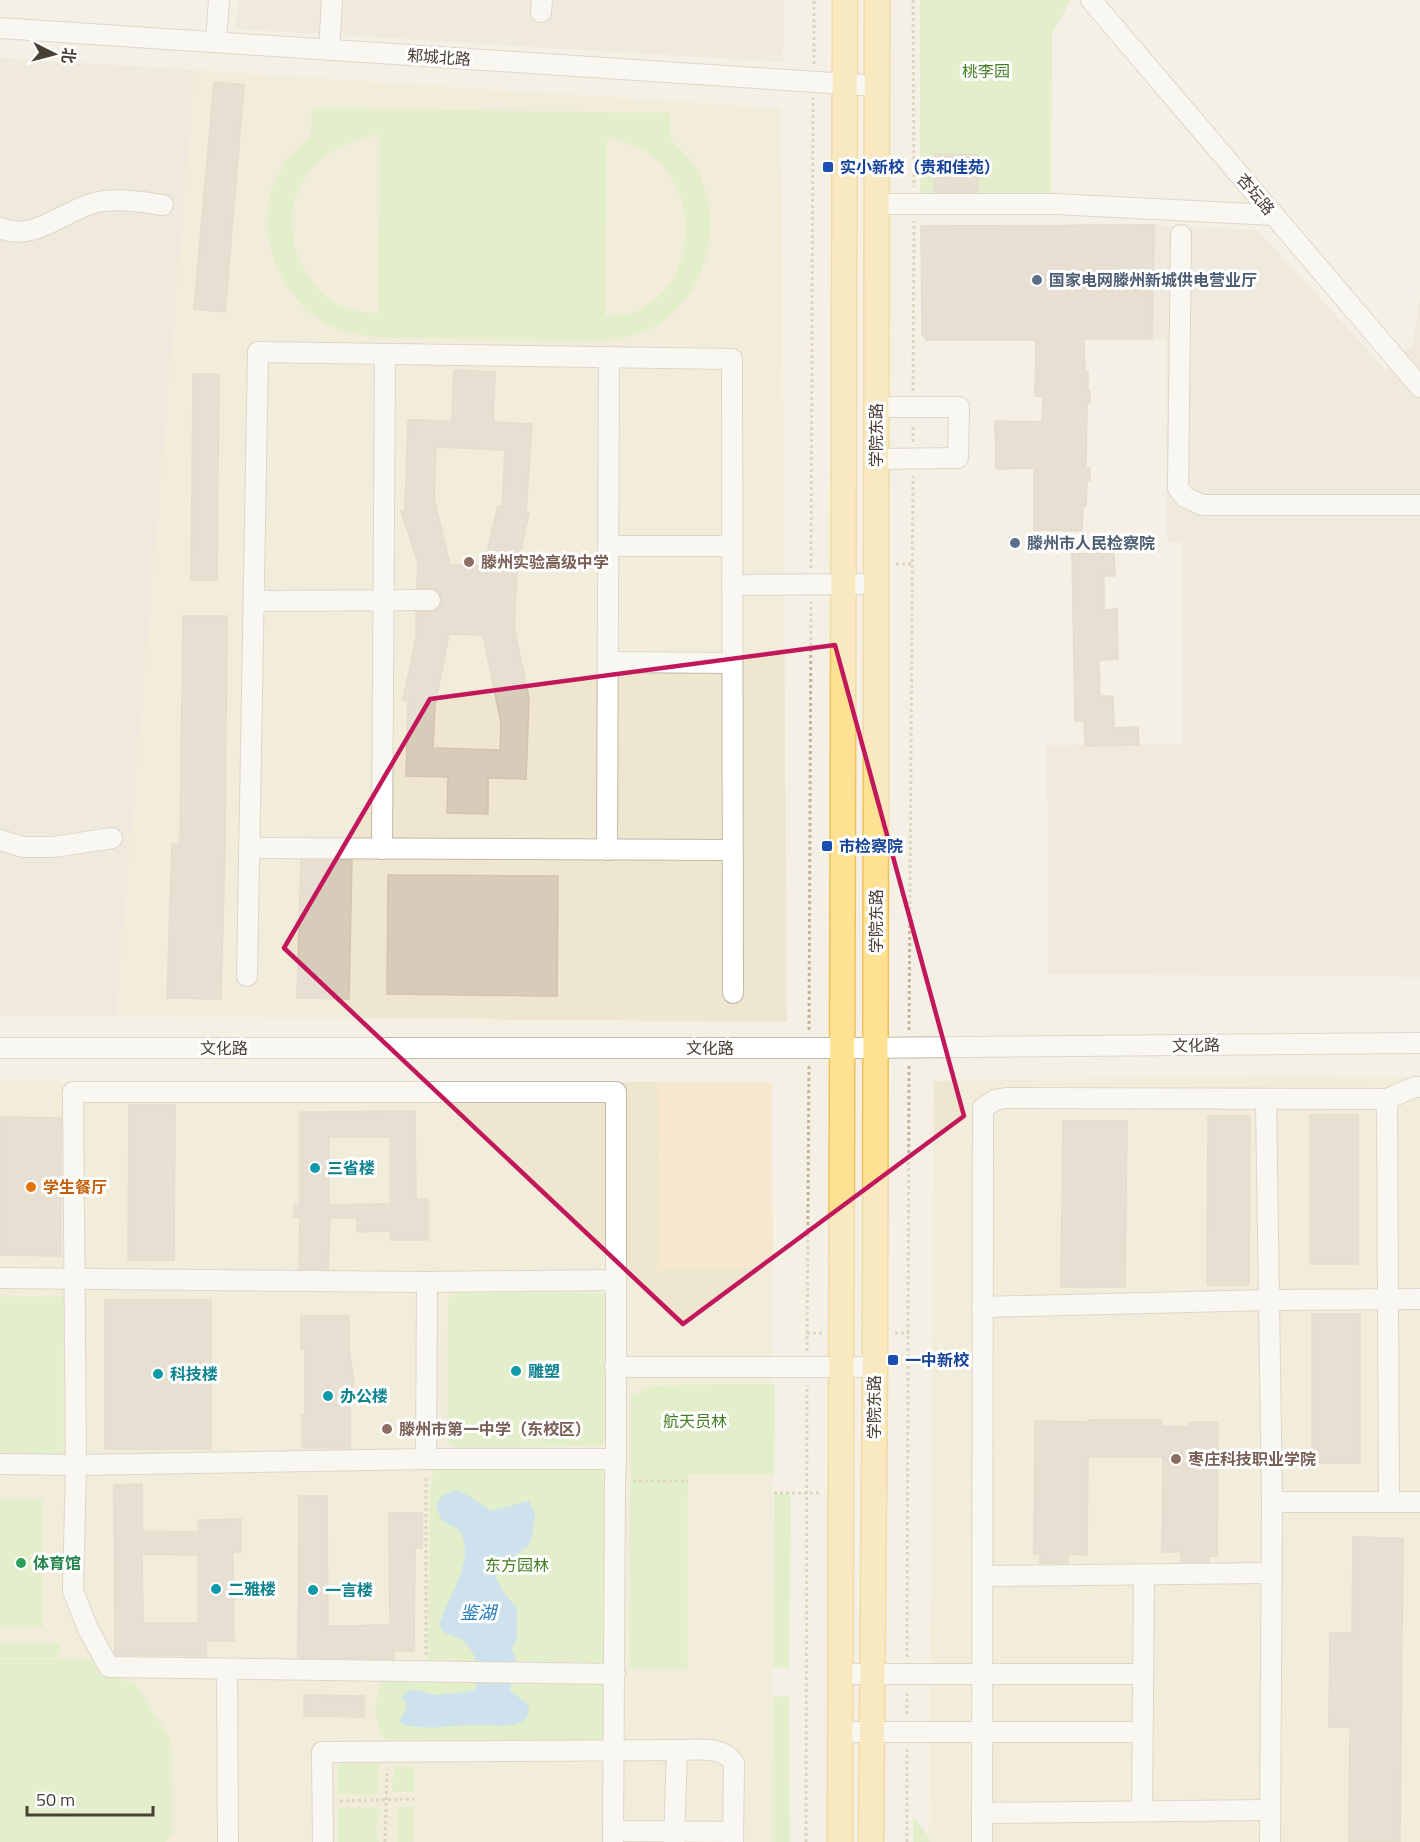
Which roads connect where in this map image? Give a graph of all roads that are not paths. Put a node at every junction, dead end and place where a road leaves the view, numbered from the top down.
1 (219, 0) edge
2 (332, 0) edge
3 (845, 0) edge
4 (877, 0) edge
5 (1091, 0) edge
6 (0, 28) edge
7 (216, 42) junction
8 (329, 50) junction
9 (845, 84) junction
10 (877, 86) junction
11 (877, 204) junction
12 (163, 205) dead end
13 (1274, 215) junction
14 (0, 228) edge
15 (1181, 236) dead end
16 (384, 354) junction
17 (609, 357) junction
18 (1420, 387) edge
19 (876, 407) junction
20 (876, 459) junction
21 (1420, 505) edge
22 (608, 546) junction
23 (732, 546) junction
24 (876, 584) junction
25 (732, 585) junction
26 (844, 585) junction
27 (385, 600) junction
28 (430, 600) dead end
29 (254, 601) junction
30 (608, 662) junction
31 (732, 663) junction
32 (112, 838) dead end
33 (0, 840) edge
34 (249, 848) junction
35 (382, 849) junction
36 (607, 850) junction
37 (732, 850) junction
38 (247, 976) dead end
39 (733, 993) dead end
40 (1420, 1043) edge
41 (0, 1048) edge
42 (843, 1048) junction
43 (876, 1048) junction
44 (1420, 1087) edge
45 (1266, 1099) junction
46 (1387, 1099) junction
47 (75, 1277) junction
48 (0, 1278) edge
49 (615, 1280) junction
50 (427, 1282) junction
51 (1388, 1299) junction
52 (1420, 1299) edge
53 (1269, 1300) junction
54 (982, 1307) junction
55 (842, 1367) junction
56 (874, 1367) junction
57 (615, 1368) junction
58 (426, 1459) junction
59 (616, 1459) junction
60 (0, 1464) edge
61 (76, 1465) junction
62 (1272, 1502) junction
63 (1389, 1502) junction
64 (1420, 1502) edge
65 (1270, 1573) junction
66 (1144, 1575) junction
67 (982, 1576) junction
68 (227, 1669) junction
69 (615, 1674) junction
70 (840, 1674) junction
71 (872, 1674) junction
72 (982, 1674) junction
73 (1143, 1674) junction
74 (840, 1732) junction
75 (872, 1732) junction
76 (982, 1732) junction
77 (1142, 1732) junction
78 (677, 1750) junction
79 (614, 1751) junction
80 (1270, 1810) junction
81 (1142, 1811) junction
82 (982, 1813) junction
83 (613, 1837) edge
84 (674, 1837) edge
85 (733, 1837) edge
86 (228, 1842) edge
87 (323, 1842) edge
88 (840, 1842) edge
89 (871, 1842) edge
90 (982, 1842) edge
91 (1270, 1842) edge

1 - 7 street
2 - 8 street
3 - 9 main road, 学院东路
4 - 10 main road, 学院东路
5 - 13 street, 杏坛路
6 - 7 street, 邾城北路
7 - 8 street, 邾城北路
8 - 9 street, 邾城北路
9 - 10 street, 邾城北路
9 - 26 main road, 学院东路
10 - 11 main road, 学院东路
11 - 13 street
11 - 19 main road, 学院东路
12 - 14 street
13 - 18 street, 杏坛路
15 - 21 street
16 - 17 street
16 - 27 street
16 - 29 street
17 - 22 street
17 - 23 street
19 - 20 main road, 学院东路
19 - 20 street
20 - 24 main road, 学院东路
22 - 23 street
22 - 30 street
23 - 25 street
24 - 26 street
24 - 43 main road, 学院东路
25 - 26 street
25 - 31 street
26 - 42 main road, 学院东路
27 - 28 street
27 - 29 street
27 - 35 street
29 - 34 street
30 - 31 street
30 - 36 street
31 - 37 street
32 - 33 street
34 - 35 street
34 - 38 street
35 - 36 street
36 - 37 street
37 - 39 street
40 - 43 street, 文化路
41 - 42 street, 文化路
42 - 43 street, 文化路
42 - 55 main road, 学院东路
43 - 56 main road, 学院东路
44 - 46 street
45 - 46 street
45 - 53 street
45 - 54 street
46 - 51 street
47 - 48 street
47 - 49 street
47 - 50 street
47 - 61 street
49 - 50 street
49 - 57 street
50 - 58 street
51 - 52 street
51 - 53 street
51 - 63 street
53 - 54 street
53 - 62 street
54 - 67 street
55 - 56 street
55 - 57 street
55 - 70 main road, 学院东路
56 - 71 main road, 学院东路
57 - 59 street
58 - 59 street
58 - 61 street
59 - 69 street
60 - 61 street
61 - 68 street
62 - 63 street
62 - 65 street
63 - 64 street
65 - 66 street
65 - 80 street
66 - 67 street
66 - 73 street
67 - 72 street
68 - 69 street
68 - 86 street
69 - 79 street
70 - 71 street
70 - 74 main road, 学院东路
71 - 72 street
71 - 75 main road, 学院东路
72 - 73 street
72 - 76 street
73 - 77 street
74 - 75 street
74 - 88 main road, 学院东路
75 - 76 street
75 - 89 main road, 学院东路
76 - 77 street
76 - 82 street
77 - 81 street
78 - 79 street
78 - 84 street
78 - 85 street
79 - 83 street
79 - 87 street
80 - 81 street
80 - 91 street
81 - 82 street
82 - 90 street
83 - 84 street
84 - 85 street

